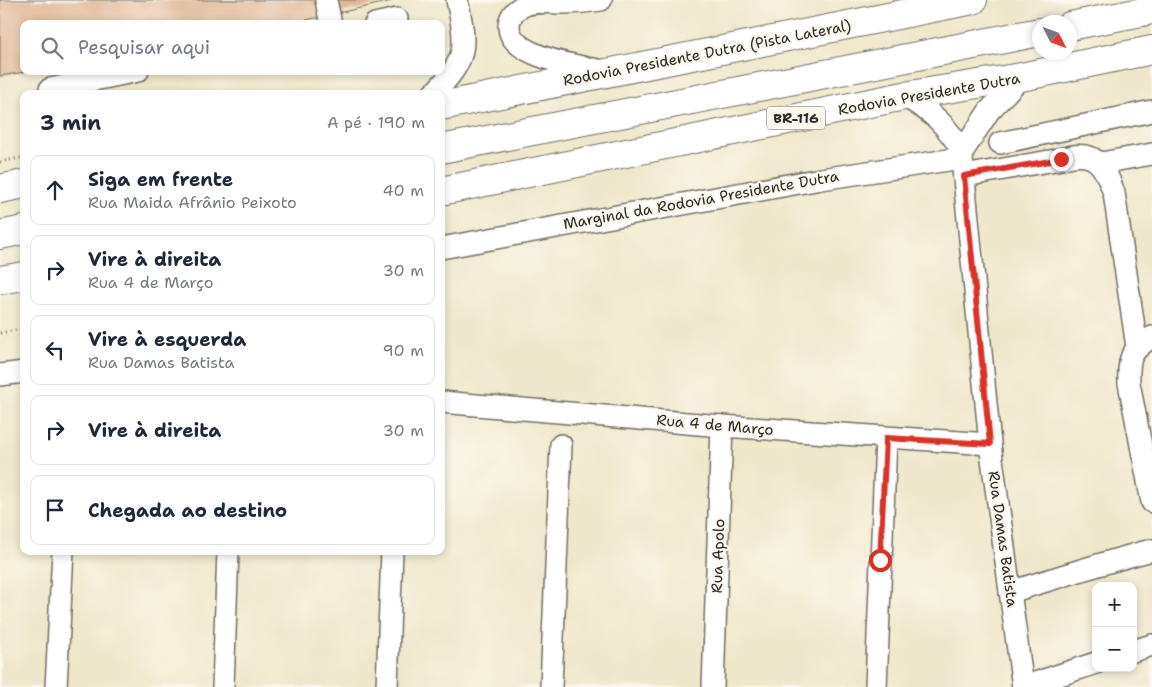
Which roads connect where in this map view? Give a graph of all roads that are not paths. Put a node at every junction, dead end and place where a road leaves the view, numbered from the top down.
1 (326, 0) edge
2 (457, 0) edge
3 (601, 0) edge
4 (973, 0) edge
5 (932, 4) edge
6 (1152, 10) edge
7 (397, 19) dead end
8 (330, 20) edge
9 (393, 20) edge
10 (1077, 25) edge
11 (1032, 34) edge
12 (1152, 50) edge
13 (612, 73) junction
14 (118, 75) edge
15 (1021, 77) junction
16 (50, 89) dead end
17 (436, 90) edge
18 (904, 96) junction
19 (445, 105) edge
20 (1152, 111) edge
21 (1000, 143) dead end
22 (445, 148) edge
23 (1152, 154) edge
24 (963, 162) junction
25 (1101, 163) junction
26 (20, 185) edge
27 (0, 189) edge
28 (445, 189) edge
29 (20, 231) edge
30 (0, 235) edge
31 (445, 247) edge
32 (20, 277) edge
33 (0, 280) edge
34 (1145, 342) edge
35 (20, 372) edge
36 (0, 375) edge
37 (445, 402) edge
38 (722, 426) junction
39 (886, 438) junction
40 (990, 444) junction
41 (561, 446) dead end
42 (1152, 502) edge
43 (1152, 550) edge
44 (63, 555) edge
45 (228, 555) edge
46 (392, 555) edge
47 (1010, 592) junction
48 (1152, 645) edge
49 (1137, 650) edge
50 (1092, 664) edge
51 (56, 687) edge
52 (223, 687) edge
53 (387, 687) edge
54 (550, 687) edge
55 (712, 687) edge
56 (876, 687) edge
57 (1023, 687) edge

1 - 8 street
2 - 17 street
3 - 13 street
4 - 5 highway, Rodovia Presidente Dutra (Pista Lateral)
5 - 13 highway, Rodovia Presidente Dutra (Pista Lateral)
6 - 10 highway
7 - 9 street
11 - 22 highway, BR-116
12 - 15 highway, Rodovia Presidente Dutra / BR-116
13 - 19 highway, Rodovia Presidente Dutra (Pista Lateral)
14 - 16 street
15 - 18 highway, Rodovia Presidente Dutra / BR-116
15 - 24 street
18 - 24 street
18 - 28 highway, Rodovia Presidente Dutra / BR-116
20 - 21 street
23 - 25 street
24 - 25 street, Marginal da Rodovia Presidente Dutra
24 - 31 street, Marginal da Rodovia Presidente Dutra
24 - 40 street, Rua Damas Batista
25 - 34 street
26 - 27 highway
29 - 30 highway
32 - 33 highway
34 - 42 street
35 - 36 street
37 - 38 street, Rua 4 de Março
38 - 39 street, Rua 4 de Março
38 - 55 street, Rua Apolo
39 - 40 street, Rua 4 de Março
39 - 56 street
40 - 47 street, Rua Damas Batista
41 - 54 street
43 - 47 street
44 - 51 street
45 - 52 street
46 - 53 street
47 - 57 street, Rua Damas Batista
48 - 49 street
50 - 57 street

